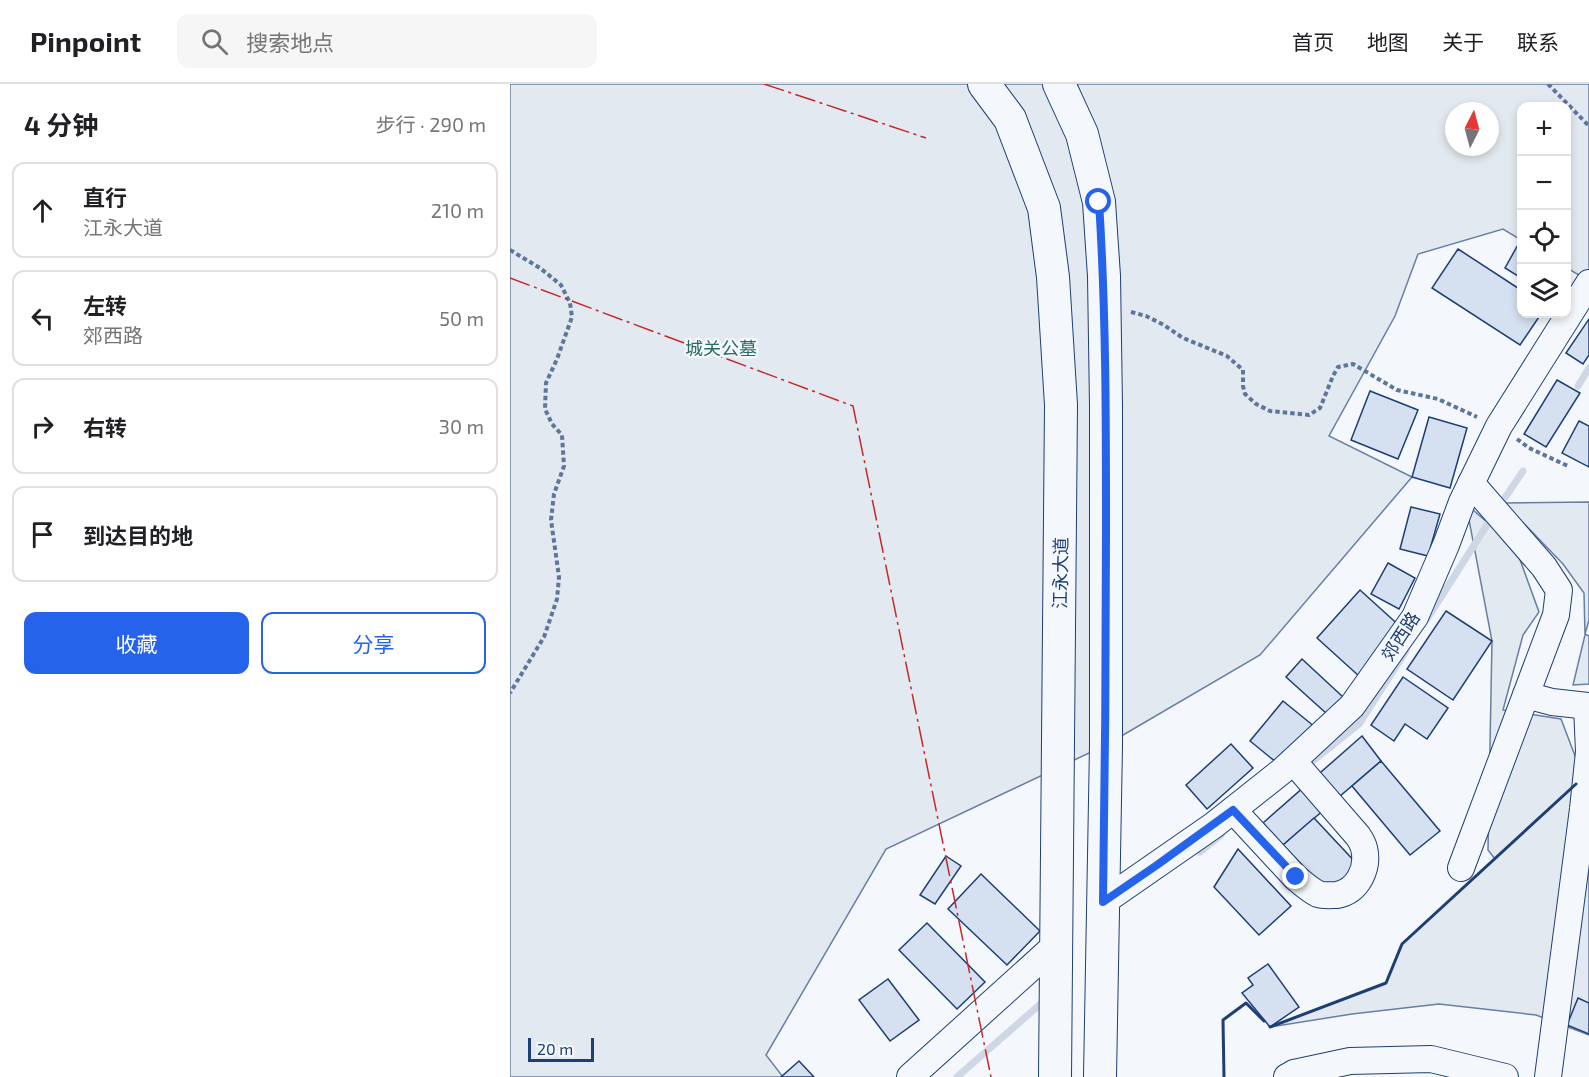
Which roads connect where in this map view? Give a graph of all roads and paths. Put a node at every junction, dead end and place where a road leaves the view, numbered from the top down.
1 (984, 84) edge
2 (1059, 84) edge
3 (1548, 84) edge
4 (1589, 126) edge
5 (510, 250) edge
6 (1589, 283) edge
7 (1104, 305) junction
8 (1499, 426) junction
9 (1568, 466) dead end
10 (1471, 483) junction
11 (510, 693) edge
12 (1526, 695) junction
13 (1588, 706) edge
14 (1299, 767) junction
15 (1239, 816) junction
16 (1461, 868) dead end
17 (1103, 902) junction
18 (1056, 945) junction
19 (910, 1077) edge
20 (1055, 1077) edge
21 (1100, 1077) edge
22 (1287, 1077) edge
23 (1505, 1077) edge
24 (1548, 1077) edge

1 - 18 main road, 江永大道
2 - 7 main road
3 - 4 path
5 - 11 path
6 - 8 street, 郊西路
7 - 8 path
7 - 17 main road
8 - 9 path
8 - 10 street, 郊西路
10 - 12 street
10 - 14 street, 郊西路
12 - 13 street
12 - 16 street
13 - 24 street
14 - 15 street, 郊西路
14 - 15 street
15 - 17 street, 郊西路
17 - 21 main road
18 - 19 street
18 - 20 main road, 江永大道
22 - 23 street

